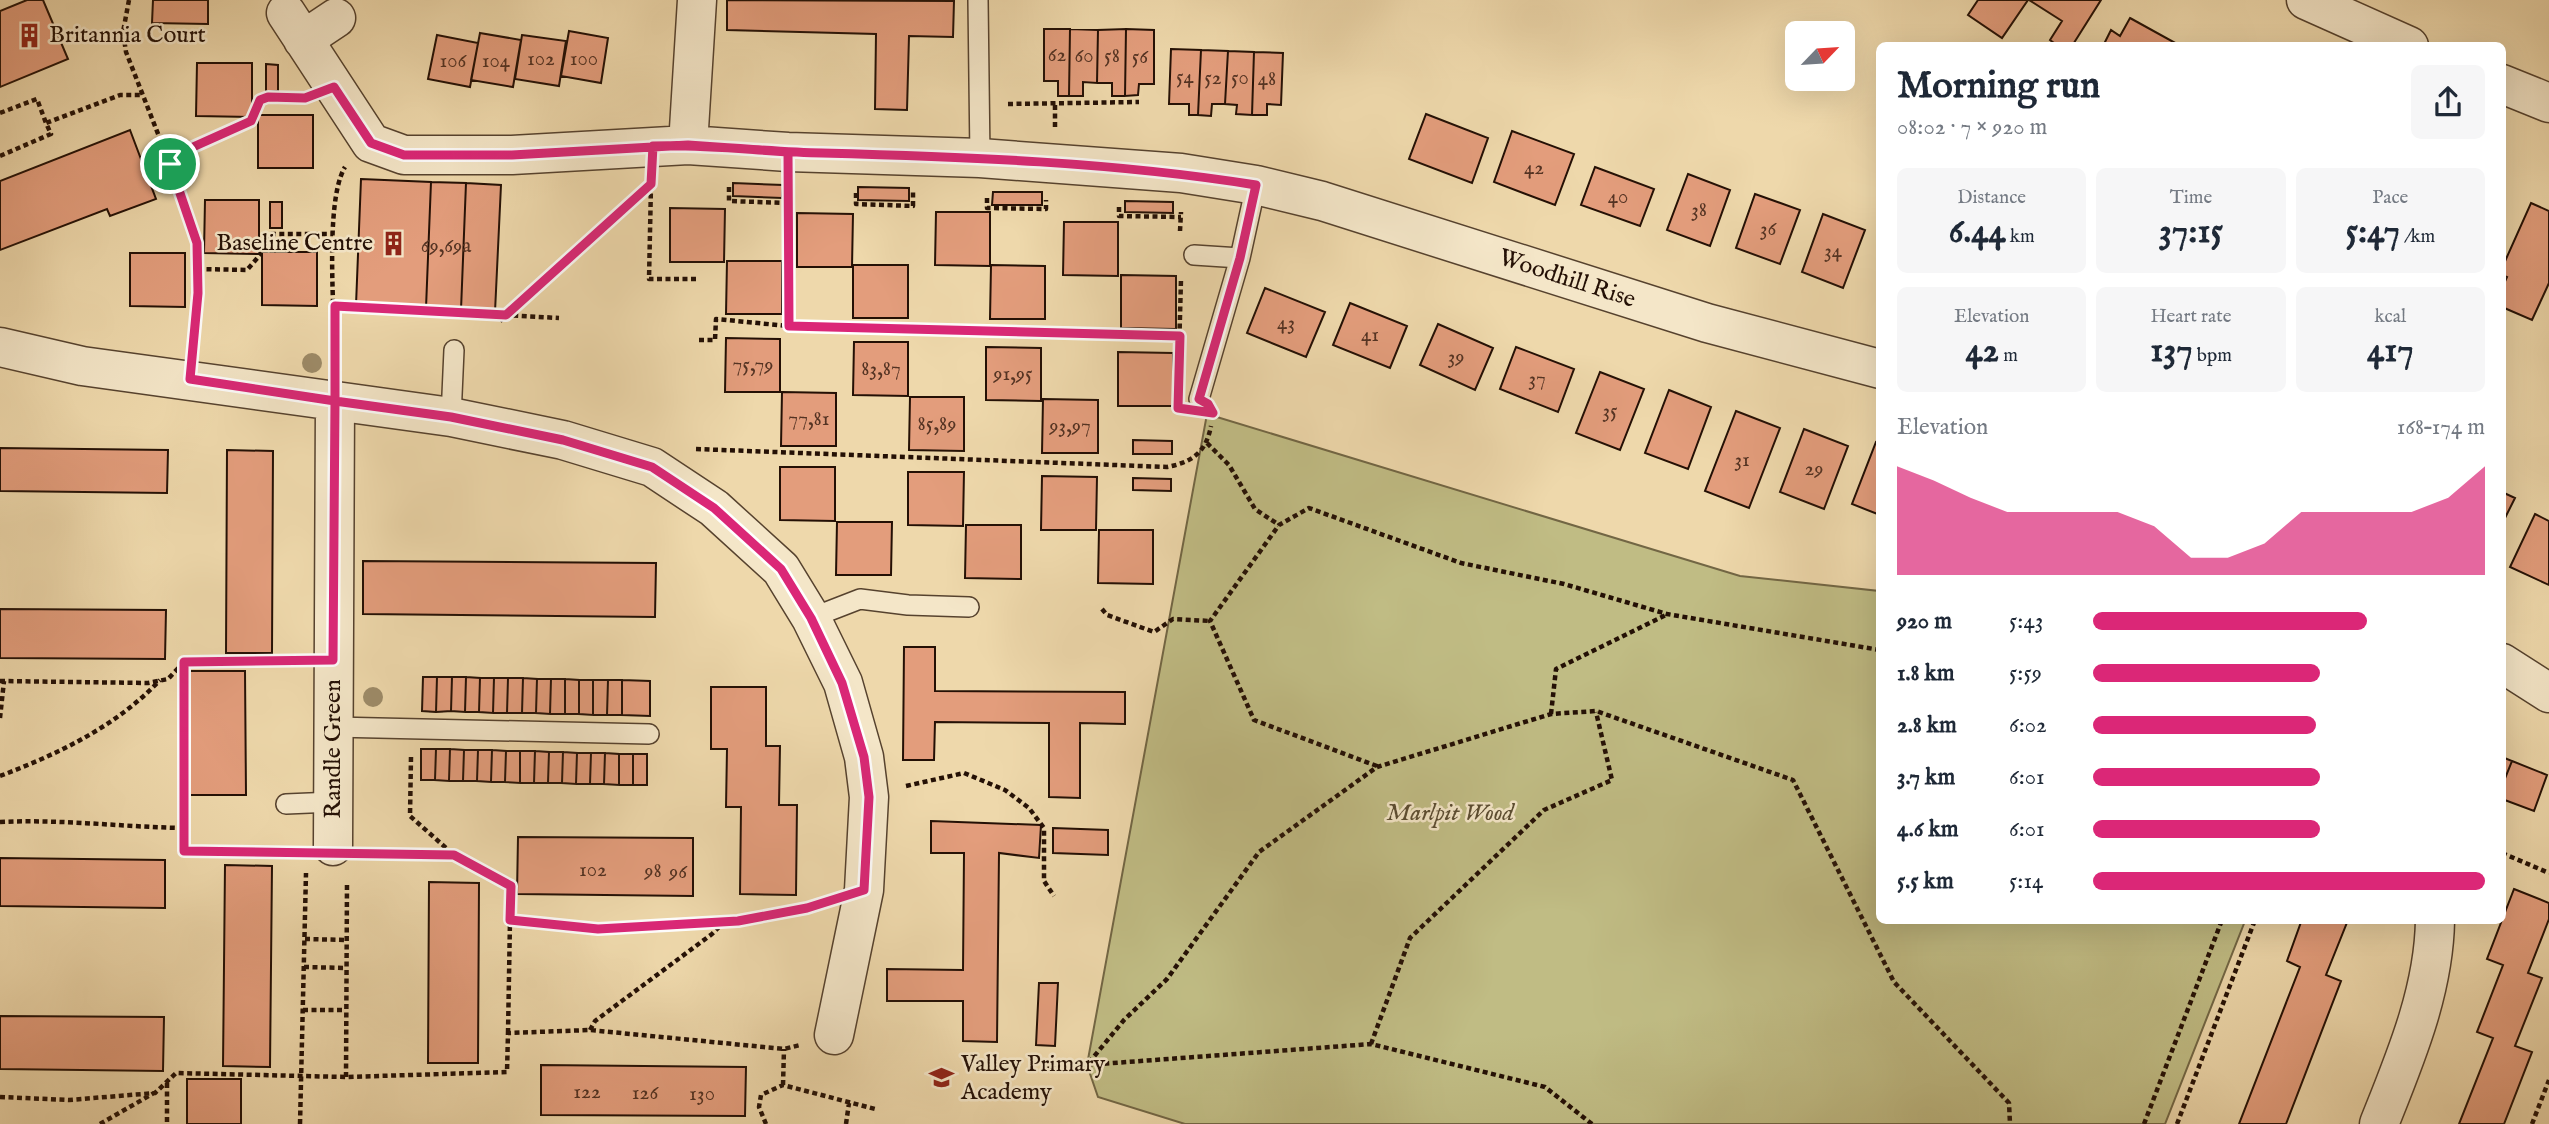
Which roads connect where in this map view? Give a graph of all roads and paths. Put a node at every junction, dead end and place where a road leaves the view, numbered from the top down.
1 (129, 0) edge
2 (697, 0) edge
3 (978, 0) edge
4 (2306, 0) edge
5 (337, 18) dead end
6 (2400, 42) edge
7 (2506, 86) edge
8 (334, 87) junction
9 (143, 95) junction
10 (1055, 102) junction
11 (1139, 102) dead end
12 (2549, 103) edge
13 (1012, 104) dead end
14 (0, 113) edge
15 (47, 123) junction
16 (1055, 132) dead end
17 (371, 143) junction
18 (688, 145) junction
19 (788, 152) junction
20 (0, 156) edge
21 (980, 158) junction
22 (170, 164) junction
23 (1181, 173) junction
24 (1256, 185) junction
25 (333, 234) junction
26 (1187, 250) joint
27 (1240, 258) junction
28 (198, 269) junction
29 (1181, 271) dead end
30 (698, 279) dead end
31 (335, 306) junction
32 (506, 315) junction
33 (559, 318) dead end
34 (500, 321) dead end
35 (789, 326) junction
36 (1180, 336) junction
37 (699, 340) dead end
38 (0, 347) edge
39 (454, 350) dead end
40 (1179, 360) dead end
41 (1876, 368) edge
42 (190, 379) junction
43 (1199, 399) joint
44 (335, 401) junction
45 (451, 417) junction
46 (1207, 443) junction
47 (689, 448) dead end
48 (1279, 524) junction
49 (969, 607) dead end
50 (1102, 609) dead end
51 (1667, 614) junction
52 (811, 618) junction
53 (1210, 621) junction
54 (1876, 649) edge
55 (333, 660) junction
56 (184, 662) junction
57 (2506, 666) edge
58 (160, 680) junction
59 (2, 681) edge
60 (2549, 693) edge
61 (1596, 711) junction
62 (1551, 714) junction
63 (0, 718) edge
64 (334, 727) junction
65 (412, 728) junction
66 (649, 734) dead end
67 (1377, 767) junction
68 (0, 776) edge
69 (869, 797) junction
70 (333, 802) junction
71 (286, 804) dead end
72 (0, 822) edge
73 (184, 828) junction
74 (454, 855) junction
75 (2506, 855) edge
76 (331, 859) junction
77 (2549, 873) edge
78 (864, 890) junction
79 (1054, 896) dead end
80 (510, 920) junction
81 (724, 922) junction
82 (2220, 924) edge
83 (2253, 924) edge
84 (2435, 924) edge
85 (305, 939) junction
86 (346, 940) junction
87 (304, 967) junction
88 (346, 968) junction
89 (303, 1010) junction
90 (345, 1010) junction
91 (590, 1030) junction
92 (508, 1033) junction
93 (834, 1035) joint
94 (1371, 1045) junction
95 (784, 1049) junction
96 (1087, 1065) junction
97 (1046, 1069) dead end
98 (301, 1076) junction
99 (346, 1077) junction
100 (2549, 1080) edge
101 (167, 1082) junction
102 (783, 1085) junction
103 (155, 1093) junction
104 (0, 1097) edge
105 (849, 1102) junction
106 (875, 1109) dead end
107 (100, 1124) edge
108 (167, 1124) edge
109 (300, 1124) edge
110 (766, 1124) edge
111 (846, 1124) edge
112 (1592, 1124) edge
113 (2010, 1124) edge
114 (2144, 1124) edge
115 (2177, 1124) edge
116 (2379, 1124) edge
117 (2532, 1124) edge

1 - 9 path
2 - 18 street
3 - 21 lane
4 - 6 street
5 - 8 street
7 - 12 street
8 - 17 street
8 - 22 path
9 - 15 path
9 - 22 path
10 - 11 path
10 - 13 path
10 - 16 path
14 - 15 path
15 - 20 path
17 - 18 street, Woodhill Rise
17 - 25 path
18 - 19 street, Woodhill Rise
19 - 21 street, Woodhill Rise
19 - 35 path
21 - 23 street, Woodhill Rise
22 - 28 path
23 - 24 street, Woodhill Rise
23 - 26 path
24 - 27 lane
24 - 41 street, Woodhill Rise
25 - 28 path
25 - 31 path
26 - 27 lane
27 - 43 lane
28 - 42 path
29 - 36 path
30 - 32 path
31 - 32 path
31 - 44 path
32 - 33 path
32 - 34 path
35 - 36 path
35 - 37 path
36 - 40 path
38 - 42 street
39 - 45 lane
42 - 44 street
43 - 46 path
44 - 45 street
44 - 55 street, Randle Green
45 - 52 street
46 - 47 path
46 - 48 path
48 - 51 path
48 - 53 path
49 - 52 lane
50 - 53 path
51 - 54 path
51 - 62 path
52 - 69 street
53 - 67 path
55 - 56 path
55 - 64 street, Randle Green
56 - 58 path
56 - 73 path
57 - 60 street
58 - 59 path
58 - 68 path
59 - 63 path
61 - 62 path
61 - 94 path
61 - 113 path
62 - 67 path
64 - 65 lane
64 - 70 street, Randle Green
65 - 66 lane
65 - 74 path
67 - 96 path
69 - 78 street
69 - 79 path
70 - 71 lane
70 - 76 street, Randle Green
72 - 73 path
73 - 76 path
74 - 76 path
74 - 80 path
75 - 77 path
76 - 85 path
76 - 86 path
78 - 81 path
78 - 93 street
80 - 81 path
80 - 92 path
81 - 91 path
82 - 114 path
83 - 115 path
84 - 116 street
85 - 86 path
85 - 87 path
86 - 88 path
87 - 88 path
87 - 89 path
88 - 90 path
89 - 90 path
89 - 98 path
90 - 99 path
91 - 92 path
91 - 95 path
92 - 99 path
93 - 95 path
94 - 96 path
94 - 112 path
95 - 102 path
96 - 97 path
98 - 99 path
98 - 101 path
98 - 109 path
100 - 117 path
101 - 103 path
101 - 108 path
102 - 105 path
102 - 110 path
103 - 104 path
103 - 107 path
105 - 106 path
105 - 111 path

